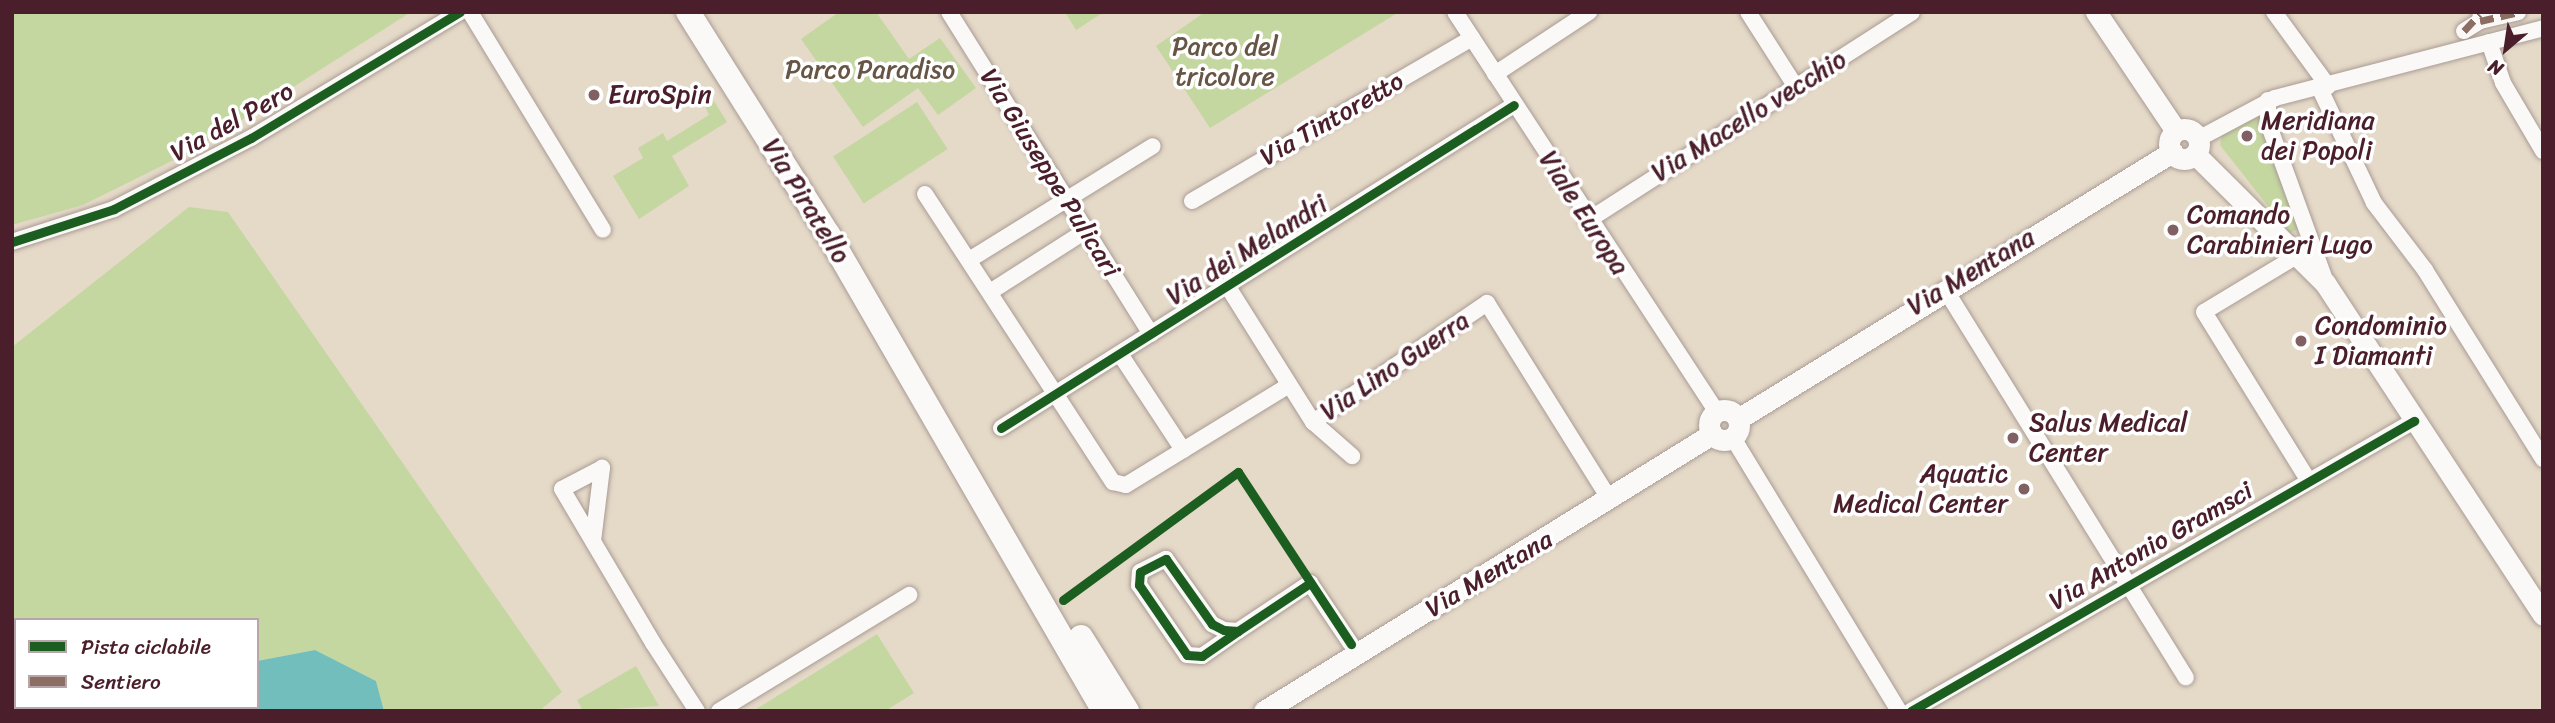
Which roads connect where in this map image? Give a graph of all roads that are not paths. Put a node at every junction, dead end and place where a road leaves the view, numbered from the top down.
1 (460, 12) edge
2 (470, 12) edge
3 (688, 12) edge
4 (950, 12) edge
5 (1455, 12) edge
6 (1589, 12) edge
7 (1748, 12) edge
8 (1912, 12) edge
9 (2096, 12) edge
10 (2274, 12) edge
11 (2518, 12) edge
12 (2480, 17) edge
13 (2543, 28) edge
14 (2464, 31) dead end
15 (1472, 38) junction
16 (2489, 42) junction
17 (1495, 74) junction
18 (2328, 86) junction
19 (1796, 87) junction
20 (2268, 100) junction
21 (1514, 106) junction
22 (2176, 131) junction
23 (1153, 146) dead end
24 (2197, 146) junction
25 (2543, 151) edge
26 (2172, 152) junction
27 (925, 194) dead end
28 (1066, 197) junction
29 (1192, 201) dead end
30 (1587, 221) junction
31 (603, 230) dead end
32 (1087, 230) junction
33 (12, 242) edge
34 (2295, 257) junction
35 (969, 260) junction
36 (2325, 283) junction
37 (1228, 287) junction
38 (1945, 289) junction
39 (990, 292) junction
40 (1151, 334) junction
41 (1120, 354) junction
42 (1289, 385) junction
43 (921, 391) junction
44 (1058, 393) junction
45 (2414, 421) junction
46 (1313, 422) junction
47 (1725, 426) junction
48 (1001, 428) dead end
49 (1183, 450) junction
50 (1352, 456) dead end
51 (2543, 459) edge
52 (2308, 481) junction
53 (1609, 500) junction
54 (593, 541) dead end
55 (2128, 582) junction
56 (909, 596) dead end
57 (2543, 615) edge
58 (1238, 631) junction
59 (1351, 644) dead end
60 (2186, 677) dead end
61 (697, 711) edge
62 (719, 711) edge
63 (1104, 711) edge
64 (1127, 711) edge
65 (1264, 711) edge
66 (1899, 711) edge
67 (1911, 711) edge

1 - 33 street, Via del Pero
2 - 31 street
3 - 43 main road, Via Piratello
4 - 28 street, Via Giuseppe Pulicari
5 - 15 street, Viale Europa
6 - 17 street
7 - 19 street
8 - 19 street, Via Macello vecchio
9 - 22 main road
10 - 18 street
11 - 12 street
12 - 14 street
13 - 16 street
15 - 17 street, Viale Europa
15 - 29 street, Via Tintoretto
16 - 18 street
16 - 25 street
17 - 21 street, Viale Europa
18 - 20 street
18 - 51 street
19 - 30 street, Via Macello vecchio
20 - 24 street
20 - 36 street
21 - 30 street, Viale Europa
21 - 37 street, Via dei Melandri
22 - 24 main road
22 - 26 main road
23 - 28 street
24 - 26 main road
24 - 34 main road
26 - 38 main road, Via Mentana
27 - 35 street
28 - 32 street, Via Giuseppe Pulicari
28 - 35 street
30 - 47 street, Viale Europa
32 - 39 street
32 - 40 street, Via Giuseppe Pulicari
34 - 36 main road
34 - 52 street
35 - 39 street
36 - 45 main road
37 - 40 street, Via dei Melandri
37 - 42 street, Via Lino Guerra
38 - 47 main road, Via Mentana
38 - 55 street
39 - 44 street
40 - 41 street, Via dei Melandri
41 - 44 street, Via dei Melandri
41 - 49 street
42 - 46 street, Via Lino Guerra
42 - 49 street
43 - 63 main road, Via Piratello
43 - 64 main road, Via Piratello
44 - 48 street, Via dei Melandri
44 - 49 street
45 - 52 street, Via Antonio Gramsci
45 - 57 main road
46 - 50 street
46 - 53 street, Via Lino Guerra
47 - 53 main road, Via Mentana
47 - 66 street, Viale Europa
52 - 55 street, Via Antonio Gramsci
53 - 65 main road, Via Mentana
54 - 61 street
55 - 60 street
55 - 67 street, Via Antonio Gramsci
56 - 62 street
58 - 58 street
58 - 59 street

